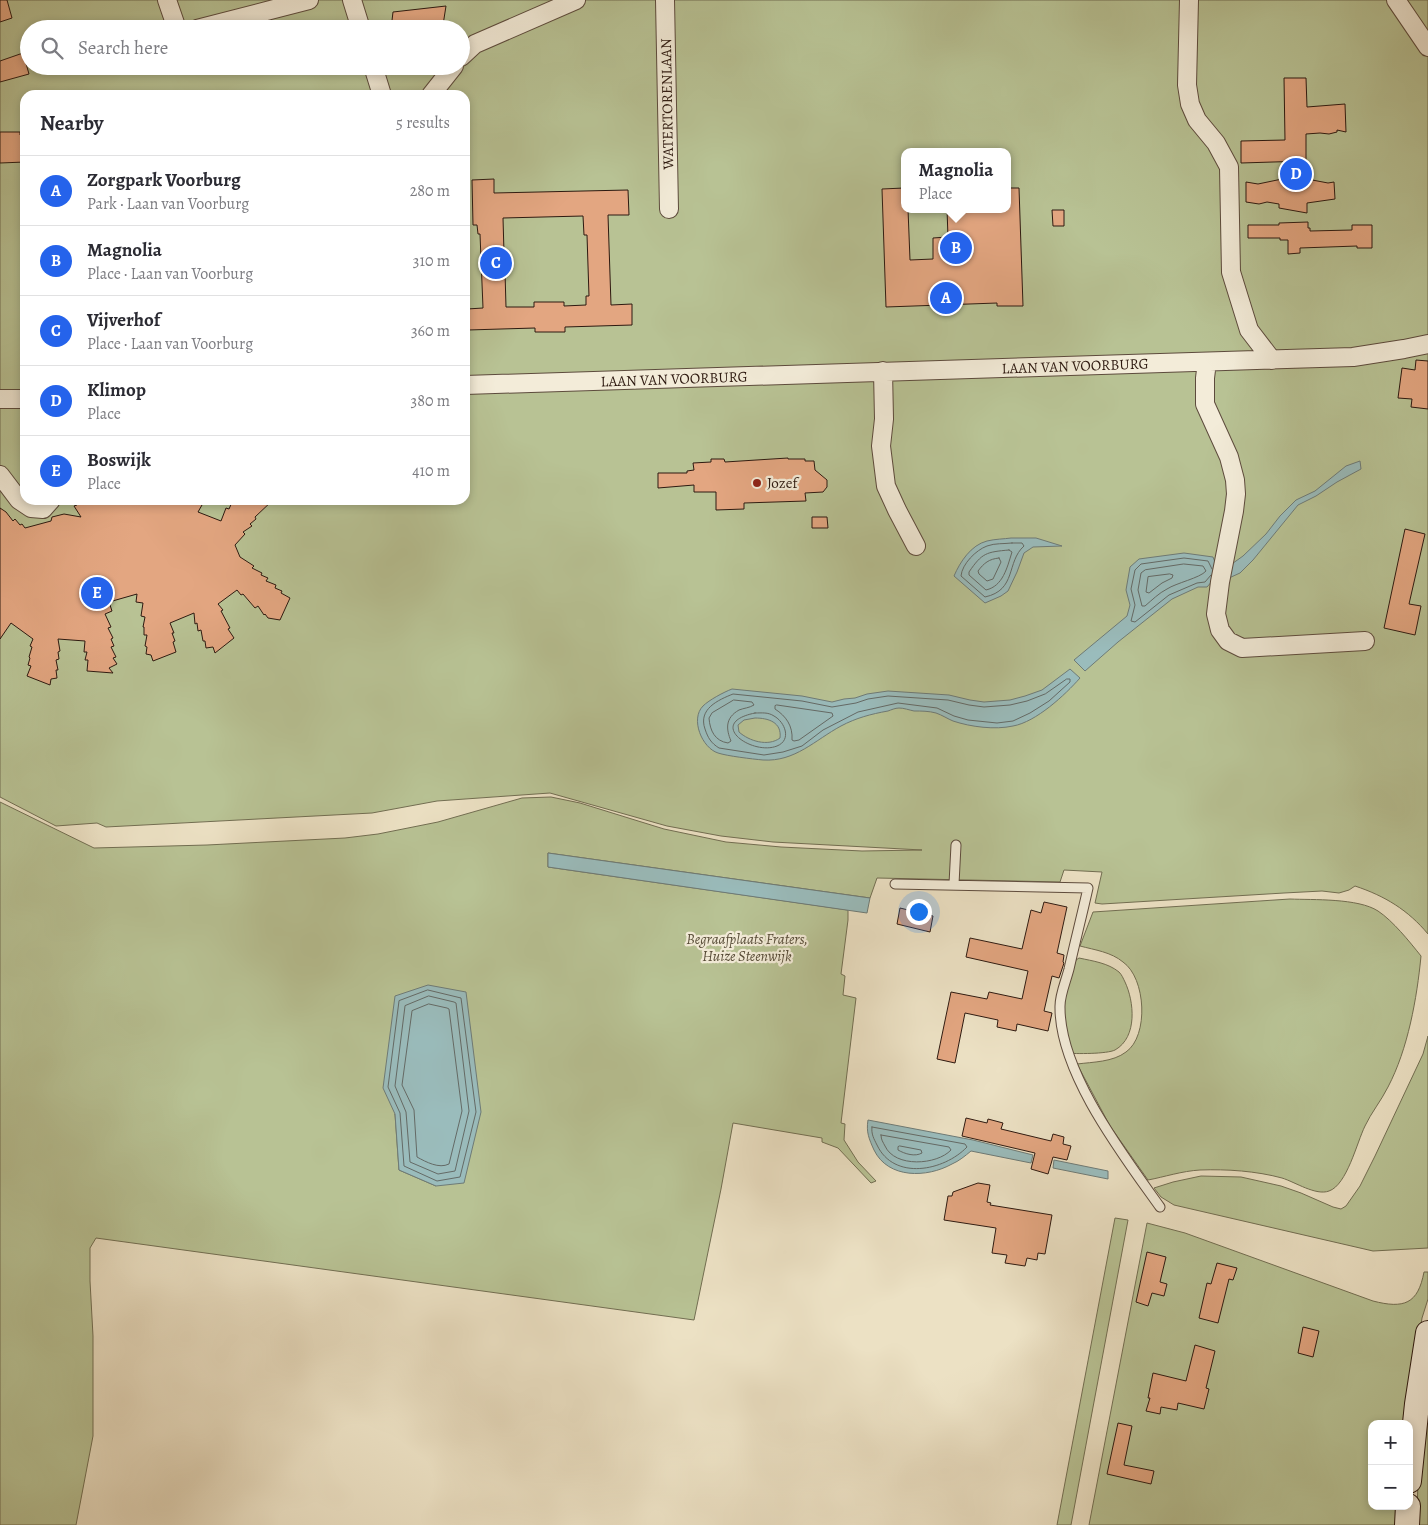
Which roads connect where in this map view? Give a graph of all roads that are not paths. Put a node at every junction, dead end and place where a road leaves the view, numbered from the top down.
1 (167, 0) edge
2 (309, 0) edge
3 (352, 0) edge
4 (576, 0) edge
5 (665, 0) edge
6 (1189, 0) edge
7 (1396, 0) edge
8 (173, 20) edge
9 (232, 20) edge
10 (358, 20) edge
11 (1428, 47) edge
12 (470, 49) edge
13 (376, 75) edge
14 (447, 75) edge
15 (380, 90) edge
16 (434, 90) edge
17 (669, 209) dead end
18 (1428, 344) edge
19 (1272, 360) junction
20 (1207, 362) junction
21 (883, 372) junction
22 (470, 385) edge
23 (0, 399) edge
24 (20, 399) edge
25 (0, 475) edge
26 (20, 501) edge
27 (26, 505) edge
28 (47, 505) edge
29 (916, 546) dead end
30 (1365, 641) dead end
31 (956, 845) dead end
32 (895, 884) dead end
33 (954, 884) junction
34 (1160, 1207) dead end
35 (1428, 1333) edge
36 (1410, 1465) edge
37 (1408, 1510) edge
38 (1407, 1525) edge

1 - 8 street
2 - 9 street
3 - 10 street
4 - 12 street
5 - 17 street, WATERTORENLAAN
6 - 19 street
7 - 11 street
13 - 15 street
14 - 16 street
18 - 19 street, LAAN VAN VOORBURG
19 - 20 street, LAAN VAN VOORBURG
20 - 21 street, LAAN VAN VOORBURG
20 - 30 street
21 - 22 street, LAAN VAN VOORBURG
21 - 29 street
23 - 24 street
25 - 26 street
27 - 28 street
31 - 33 lane
32 - 33 lane
33 - 34 lane
35 - 36 street
37 - 38 street

